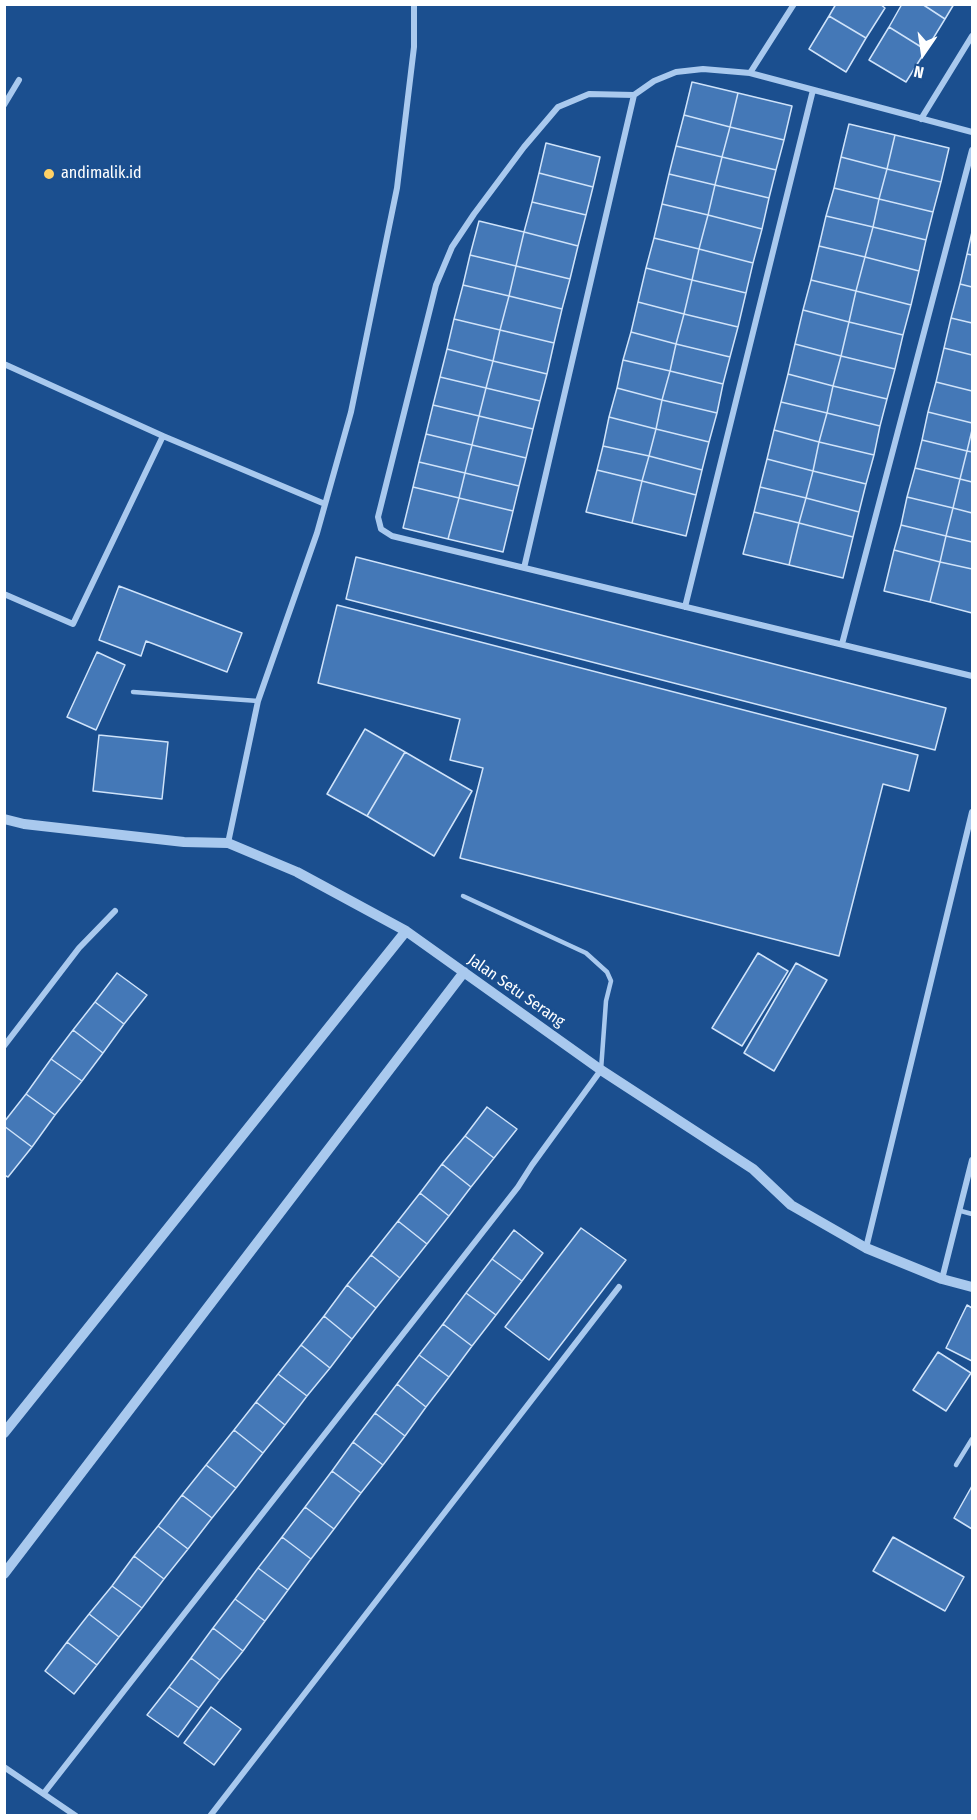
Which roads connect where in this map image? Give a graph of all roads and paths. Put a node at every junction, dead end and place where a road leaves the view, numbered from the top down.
1 (414, 4) edge
2 (794, 4) edge
3 (972, 36) edge
4 (750, 73) junction
5 (19, 80) dead end
6 (813, 90) junction
7 (634, 95) junction
8 (4, 105) edge
9 (921, 119) junction
10 (972, 132) edge
11 (972, 150) edge
12 (4, 364) edge
13 (163, 436) junction
14 (325, 504) junction
15 (524, 568) junction
16 (4, 594) edge
17 (685, 607) junction
18 (842, 644) junction
19 (972, 676) edge
20 (133, 692) dead end
21 (258, 701) junction
22 (972, 812) edge
23 (4, 819) edge
24 (228, 843) junction
25 (463, 896) dead end
26 (115, 911) dead end
27 (406, 931) junction
28 (464, 972) junction
29 (4, 1046) edge
30 (601, 1070) junction
31 (972, 1160) edge
32 (961, 1211) junction
33 (972, 1214) edge
34 (866, 1248) junction
35 (942, 1278) junction
36 (619, 1287) dead end
37 (972, 1287) edge
38 (4, 1432) edge
39 (972, 1439) edge
40 (956, 1466) dead end
41 (4, 1574) edge
42 (4, 1767) edge
43 (44, 1793) junction
44 (76, 1815) edge
45 (210, 1815) edge

1 - 14 street
2 - 4 street
3 - 9 street
4 - 6 street
4 - 7 street
5 - 8 street
6 - 9 street
6 - 17 street
7 - 15 street
7 - 15 street
9 - 10 street
11 - 18 street
12 - 13 street
13 - 14 street
13 - 16 street
14 - 21 street
15 - 17 street
17 - 18 street
18 - 19 street
20 - 21 lane
21 - 24 street
22 - 34 street
23 - 24 street, Jalan Setu Serang
24 - 27 street, Jalan Setu Serang
25 - 30 lane
26 - 29 street
27 - 28 street, Jalan Setu Serang
27 - 38 street
28 - 30 street, Jalan Setu Serang
28 - 41 street
30 - 34 street, Jalan Setu Serang
30 - 43 street
31 - 32 street
32 - 33 lane
32 - 35 street
34 - 35 street, Jalan Setu Serang
35 - 37 street, Jalan Setu Serang
36 - 45 street
39 - 40 lane
42 - 43 street
43 - 44 street

